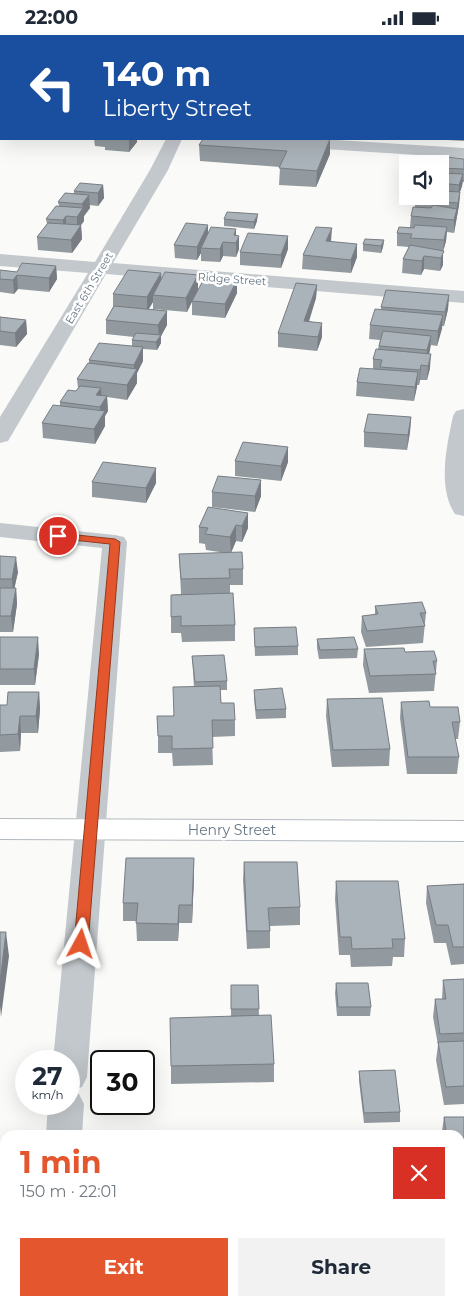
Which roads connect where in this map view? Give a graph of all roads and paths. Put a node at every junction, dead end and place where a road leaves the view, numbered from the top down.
1 (174, 140) edge
2 (262, 140) edge
3 (464, 153) edge
4 (0, 260) edge
5 (100, 269) junction
6 (464, 297) edge
7 (464, 416) edge
8 (0, 435) edge
9 (464, 509) edge
10 (0, 530) edge
11 (0, 829) edge
12 (91, 830) junction
13 (464, 831) edge
14 (71, 1050) edge
15 (65, 1115) edge
16 (64, 1130) edge

1 - 5 street, East 6th Street
2 - 3 street
4 - 5 street, Ridge Street
5 - 6 street, Ridge Street
5 - 8 street, East 6th Street
7 - 9 street
10 - 12 street
11 - 12 street, Henry Street
12 - 13 street, Henry Street
12 - 14 street
15 - 16 street

